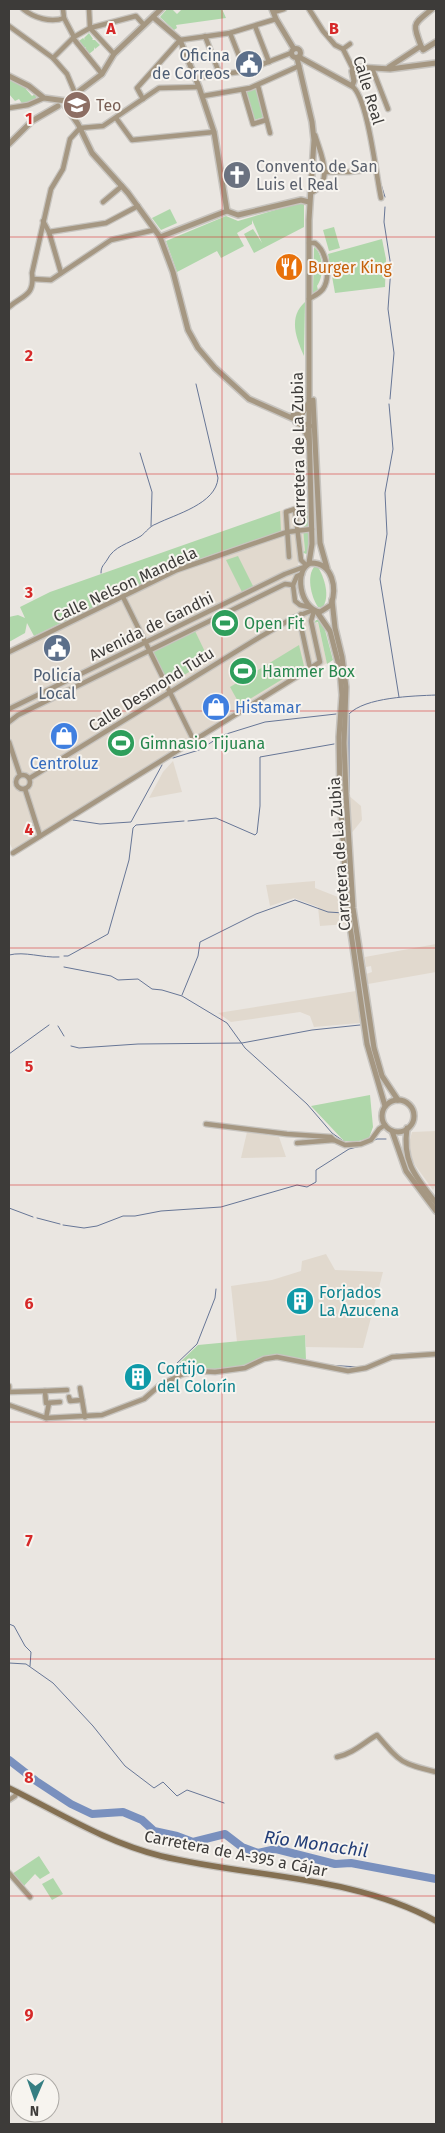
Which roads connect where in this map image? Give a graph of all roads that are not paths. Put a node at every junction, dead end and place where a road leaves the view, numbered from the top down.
1 (23, 9) edge
2 (63, 9) edge
3 (90, 9) edge
4 (161, 9) edge
5 (284, 9) edge
6 (309, 9) edge
7 (431, 9) edge
8 (273, 11) edge
9 (153, 17) junction
10 (64, 18) junction
11 (276, 20) junction
12 (144, 25) junction
13 (9, 26) edge
14 (254, 26) junction
15 (90, 28) junction
16 (230, 33) junction
17 (205, 36) junction
18 (73, 38) junction
19 (180, 40) junction
20 (436, 42) edge
21 (350, 44) dead end
22 (421, 46) junction
23 (343, 49) junction
24 (293, 50) junction
25 (114, 54) junction
26 (53, 58) junction
27 (298, 58) junction
28 (269, 62) junction
29 (436, 63) edge
30 (299, 66) junction
31 (389, 67) junction
32 (372, 68) junction
33 (352, 70) junction
34 (245, 71) junction
35 (102, 74) junction
36 (220, 75) junction
37 (10, 77) edge
38 (196, 78) junction
39 (258, 86) junction
40 (352, 86) junction
41 (199, 87) junction
42 (243, 90) junction
43 (75, 93) junction
44 (203, 96) junction
45 (44, 98) junction
46 (143, 99) junction
47 (59, 104) junction
48 (66, 104) junction
49 (9, 107) edge
50 (388, 109) dead end
51 (116, 118) junction
52 (266, 120) junction
53 (312, 126) junction
54 (80, 128) junction
55 (214, 132) junction
56 (270, 133) dead end
57 (9, 144) edge
58 (375, 169) junction
59 (326, 172) junction
60 (122, 186) junction
61 (310, 193) junction
62 (381, 198) dead end
63 (103, 202) dead end
64 (309, 202) junction
65 (138, 206) junction
66 (227, 211) junction
67 (43, 221) junction
68 (154, 230) junction
69 (49, 232) junction
70 (160, 237) junction
71 (309, 243) junction
72 (61, 273) junction
73 (33, 279) junction
74 (310, 298) junction
75 (9, 307) edge
76 (310, 362) junction
77 (309, 399) junction
78 (285, 415) junction
79 (309, 425) junction
80 (312, 453) junction
81 (312, 529) junction
82 (298, 530) junction
83 (286, 532) junction
84 (289, 557) dead end
85 (306, 565) junction
86 (327, 568) junction
87 (302, 574) junction
88 (294, 585) junction
89 (122, 597) junction
90 (332, 600) junction
91 (313, 610) junction
92 (300, 614) junction
93 (145, 642) junction
94 (149, 651) junction
95 (9, 652) edge
96 (310, 668) junction
97 (170, 692) junction
98 (9, 709) edge
99 (9, 722) edge
100 (194, 741) junction
101 (9, 742) edge
102 (20, 775) junction
103 (30, 778) junction
104 (25, 789) junction
105 (40, 836) junction
106 (13, 853) dead end
107 (398, 1100) junction
108 (386, 1106) junction
109 (206, 1124) dead end
110 (386, 1125) junction
111 (407, 1128) junction
112 (392, 1130) junction
113 (334, 1140) junction
114 (297, 1143) dead end
115 (436, 1203) edge
116 (436, 1211) edge
117 (436, 1354) edge
118 (9, 1386) edge
119 (80, 1388) dead end
120 (67, 1390) dead end
121 (45, 1391) junction
122 (69, 1397) dead end
123 (82, 1400) junction
124 (50, 1402) junction
125 (60, 1402) dead end
126 (9, 1405) edge
127 (85, 1417) junction
128 (46, 1418) junction
129 (337, 1757) dead end
130 (436, 1772) edge
131 (9, 1788) edge
132 (17, 1792) junction
133 (9, 1800) edge
134 (9, 1873) edge
135 (30, 1897) dead end
136 (436, 1921) edge

1 - 10 street
2 - 10 street
3 - 15 street
4 - 9 street
5 - 8 street
6 - 23 street, Calle Real
7 - 22 street
8 - 11 street
9 - 12 street
9 - 19 street
10 - 18 street
11 - 14 street
11 - 24 street
12 - 15 street
12 - 25 street
13 - 26 street
14 - 16 street
14 - 28 street
15 - 18 street
15 - 25 street
16 - 17 street
16 - 34 street
17 - 19 street
17 - 36 street
18 - 26 street
18 - 35 street
19 - 38 street
19 - 46 street
20 - 22 street
21 - 23 street, Calle Real
22 - 31 street
23 - 33 street, Calle Real
24 - 27 street
24 - 28 street
25 - 35 street
26 - 43 street
27 - 30 street
27 - 40 street
28 - 34 street
29 - 31 street
30 - 39 street
30 - 53 street
31 - 32 street
32 - 33 street
32 - 50 street
33 - 40 street, Calle Real
34 - 36 street
35 - 43 street
36 - 38 street
37 - 45 street
38 - 41 street
39 - 42 street
39 - 52 street
40 - 58 street, Calle Real
41 - 44 street
41 - 46 street
42 - 44 street
42 - 52 street
43 - 48 street
44 - 55 street
45 - 47 street
45 - 49 street
46 - 51 street
47 - 48 street
47 - 57 street
48 - 54 street
51 - 54 street
51 - 55 street
52 - 56 street
53 - 59 street
53 - 61 street
54 - 60 street
54 - 67 street
55 - 66 street
58 - 59 street
58 - 62 street, Calle Real
59 - 61 street
60 - 63 street
60 - 65 street
61 - 64 street
64 - 66 street
64 - 71 street
65 - 68 street
65 - 69 street
66 - 70 street
67 - 69 street
67 - 73 street
68 - 70 street
68 - 72 street
69 - 72 street
70 - 78 street
71 - 74 street
71 - 74 street
72 - 73 street
73 - 75 street
74 - 76 street
76 - 77 street, Carretera de La Zubia
76 - 80 street, Carretera de La Zubia
77 - 78 street
77 - 79 street, Carretera de La Zubia
78 - 79 street
78 - 80 street
79 - 80 street, Carretera de La Zubia
80 - 81 street, Carretera de La Zubia
80 - 86 street, Carretera de La Zubia
81 - 82 street, Calle Nelson Mandela
81 - 85 street, Carretera de La Zubia
82 - 83 street, Calle Nelson Mandela
82 - 83 street
82 - 85 street
83 - 84 street
83 - 89 street, Calle Nelson Mandela
85 - 86 street
85 - 87 street
85 - 93 street, Avenida de Gandhi
86 - 90 street
87 - 88 street
87 - 91 street
88 - 91 street
88 - 94 street, Avenida de Gandhi
89 - 93 street
89 - 95 street, Calle Nelson Mandela
90 - 91 street
90 - 107 street, Carretera de La Zubia
91 - 92 street, Calle Desmond Tutu
91 - 96 street
91 - 108 street, Carretera de La Zubia
92 - 96 street
92 - 97 street, Calle Desmond Tutu
93 - 94 street
93 - 98 street, Avenida de Gandhi
94 - 97 street
94 - 99 street, Avenida de Gandhi
96 - 100 street
97 - 100 street
97 - 103 street, Calle Desmond Tutu
100 - 105 street
101 - 102 street
102 - 103 street
102 - 104 street
103 - 104 street
104 - 105 street
105 - 106 street
107 - 108 street
107 - 111 street
108 - 110 street
109 - 113 street
110 - 112 street
110 - 113 street
111 - 112 street
111 - 115 street
112 - 116 street
113 - 114 street
117 - 127 street
118 - 121 street
119 - 123 street
120 - 121 street
121 - 124 street
122 - 123 street
123 - 127 street
124 - 125 street
124 - 128 street
126 - 128 street
127 - 128 street
129 - 130 street
131 - 132 main road, Carretera de A-395 a Cájar
132 - 133 street
132 - 136 main road, Carretera de A-395 a Cájar
134 - 135 street

